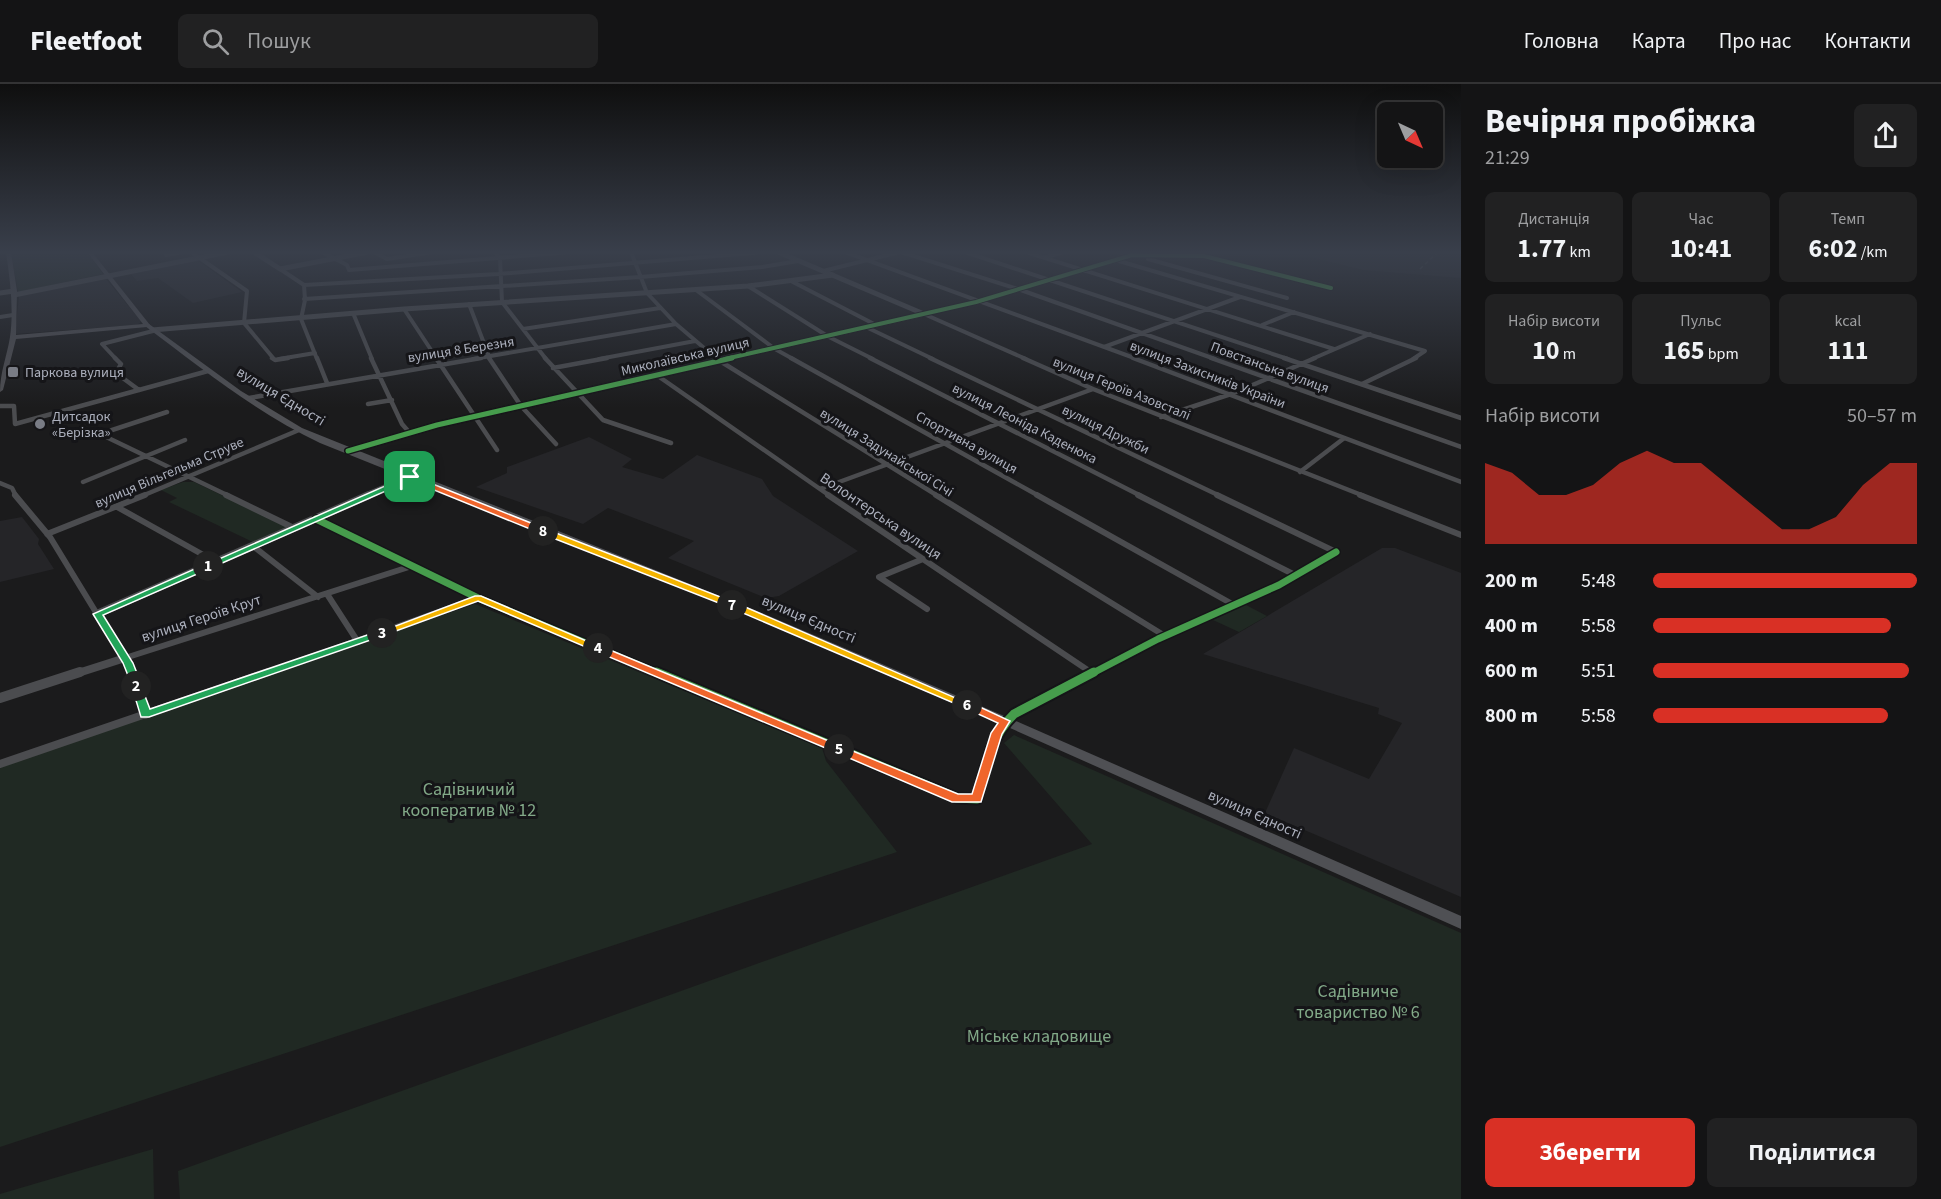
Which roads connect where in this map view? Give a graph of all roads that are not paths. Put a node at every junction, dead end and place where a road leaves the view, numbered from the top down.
1 (14, 304) edge
2 (131, 304) edge
3 (246, 304) edge
4 (303, 304) edge
5 (469, 304) joint
6 (504, 304) edge
7 (657, 304) edge
8 (715, 304) edge
9 (777, 304) edge
10 (835, 304) edge
11 (900, 304) edge
12 (968, 304) edge
13 (990, 304) edge
14 (1059, 304) edge
15 (1126, 304) edge
16 (1195, 304) edge
17 (1222, 304) edge
18 (1265, 304) edge
19 (660, 308) junction
20 (404, 309) junction
21 (1210, 309) junction
22 (1294, 312) junction
23 (353, 313) junction
24 (924, 314) junction
25 (14, 315) junction
26 (302, 316) junction
27 (0, 317) edge
28 (245, 321) junction
29 (1176, 321) junction
30 (676, 324) junction
31 (876, 325) junction
32 (1262, 325) junction
33 (866, 327) junction
34 (151, 329) junction
35 (523, 329) junction
36 (1141, 334) junction
37 (1370, 334) junction
38 (829, 337) junction
39 (14, 338) junction
40 (695, 341) junction
41 (1104, 347) junction
42 (538, 348) junction
43 (775, 349) junction
44 (1334, 349) junction
45 (315, 353) junction
46 (488, 357) junction
47 (720, 362) junction
48 (1302, 363) junction
49 (441, 365) junction
50 (553, 368) junction
51 (208, 371) junction
52 (380, 375) junction
53 (658, 376) junction
54 (1268, 379) junction
55 (327, 383) junction
56 (1362, 384) junction
57 (1093, 389) junction
58 (0, 390) edge
59 (139, 390) junction
60 (579, 394) junction
61 (1229, 394) junction
62 (249, 398) junction
63 (392, 400) junction
64 (368, 404) dead end
65 (0, 406) edge
66 (521, 406) junction
67 (1039, 410) junction
68 (167, 412) dead end
69 (475, 416) junction
70 (1160, 417) junction
71 (1461, 418) edge
72 (999, 424) junction
73 (299, 430) junction
74 (409, 432) junction
75 (1343, 439) junction
76 (185, 440) dead end
77 (671, 442) dead end
78 (945, 443) junction
79 (556, 444) dead end
80 (1461, 447) edge
81 (497, 450) dead end
82 (348, 451) junction
83 (145, 457) junction
84 (886, 465) junction
85 (1300, 472) junction
86 (189, 477) junction
87 (410, 477) junction
88 (83, 482) dead end
89 (1461, 482) edge
90 (0, 483) edge
91 (820, 489) junction
92 (117, 507) junction
93 (316, 519) junction
94 (294, 528) junction
95 (47, 534) junction
96 (1461, 535) edge
97 (253, 546) junction
98 (922, 559) junction
99 (216, 562) junction
100 (412, 566) junction
101 (1295, 575) junction
102 (327, 594) junction
103 (318, 597) junction
104 (478, 598) junction
105 (1234, 605) junction
106 (927, 609) dead end
107 (97, 614) junction
108 (1165, 636) junction
109 (358, 642) junction
110 (125, 658) junction
111 (1092, 673) junction
112 (0, 698) edge
113 (145, 714) junction
114 (1005, 721) junction
115 (0, 764) edge
116 (1461, 923) edge

1 - 25 main road
2 - 34 main road, вулиця Єдності
3 - 28 street
4 - 26 street
5 - 20 street
5 - 46 street
6 - 35 street
7 - 19 street, вулиця Задунайської Січі
8 - 43 street, Спортивна вулиця
9 - 38 street, вулиця Леоніда Каденюка
10 - 31 street
11 - 24 street, вулиця Героїв Азовсталі
12 - 24 street, Миколаївська вулиця
13 - 41 street, вулиця Захисників України
14 - 36 street, Повстанська вулиця
15 - 29 street
16 - 21 street
17 - 21 street
18 - 22 street
19 - 30 street, вулиця Задунайської Січі
19 - 35 street
20 - 23 street
20 - 49 street
21 - 29 street
21 - 32 street
22 - 32 street
22 - 37 street
23 - 26 street
23 - 52 street
24 - 31 street, Миколаївська вулиця
24 - 57 street, вулиця Героїв Азовсталі
25 - 27 street
25 - 39 main road
26 - 28 street
26 - 45 street
28 - 34 street
28 - 45 street
29 - 36 street
29 - 48 street
30 - 40 street, вулиця Задунайської Січі
30 - 42 street, вулиця 8 Березня
31 - 33 street, Миколаївська вулиця
32 - 44 street
33 - 38 street, Миколаївська вулиця
33 - 67 street, вулиця Дружби
34 - 39 main road
34 - 51 main road, вулиця Єдності
34 - 59 street
35 - 42 street
36 - 41 street
36 - 54 street, Повстанська вулиця
37 - 44 street
37 - 56 street
38 - 43 street, Миколаївська вулиця
38 - 72 street, вулиця Леоніда Каденюка
39 - 58 main road
40 - 47 street, вулиця Задунайської Січі
40 - 50 street
41 - 61 street, вулиця Захисників України
42 - 46 street, вулиця 8 Березня
42 - 50 street
43 - 47 street, Миколаївська вулиця
43 - 78 street, Спортивна вулиця
44 - 48 street
45 - 55 street
46 - 49 street, вулиця 8 Березня
46 - 66 street
47 - 53 street, Миколаївська вулиця
47 - 84 street, вулиця Задунайської Січі
48 - 54 street
48 - 56 street
49 - 52 street, вулиця 8 Березня
49 - 69 street
50 - 60 street
51 - 59 street
51 - 62 main road, вулиця Єдності
52 - 55 street, вулиця 8 Березня
52 - 63 street
53 - 60 street, Миколаївська вулиця
53 - 91 street, Волонтерська вулиця
54 - 61 street
54 - 80 street, Повстанська вулиця
55 - 62 street, вулиця 8 Березня
56 - 71 street
57 - 67 street
57 - 70 street, вулиця Героїв Азовсталі
59 - 65 street
60 - 66 street, Миколаївська вулиця
60 - 77 street
61 - 70 street
61 - 75 street, вулиця Захисників України
62 - 73 main road, вулиця Єдності
63 - 64 street
63 - 74 street
66 - 69 street, Миколаївська вулиця
66 - 79 street
67 - 72 street
67 - 101 street, вулиця Дружби
68 - 83 street
69 - 74 street, Миколаївська вулиця
69 - 81 street
70 - 85 street, вулиця Героїв Азовсталі
72 - 78 street
72 - 101 street, вулиця Леоніда Каденюка
73 - 82 main road, вулиця Єдності
73 - 86 street, вулиця Вільгельма Струве
74 - 82 street, Миколаївська вулиця
75 - 85 street
75 - 89 street, вулиця Захисників України
76 - 83 street
78 - 84 street
78 - 105 street, Спортивна вулиця
82 - 87 main road, вулиця Єдності
83 - 86 street
83 - 88 street
84 - 91 street
84 - 108 street, вулиця Задунайської Січі
85 - 96 street, вулиця Героїв Азовсталі
86 - 92 street, вулиця Вільгельма Струве
86 - 94 street
87 - 93 street
87 - 114 main road, вулиця Єдності
90 - 95 street
91 - 98 street, Волонтерська вулиця
92 - 95 street, вулиця Вільгельма Струве
92 - 99 street
93 - 94 street
93 - 100 street
94 - 97 street
95 - 107 street
97 - 99 street
97 - 103 street
98 - 106 street
98 - 111 street, Волонтерська вулиця
99 - 107 street
100 - 102 street, вулиця Героїв Крут
100 - 104 street
101 - 105 street
102 - 103 street, вулиця Героїв Крут
102 - 109 street
103 - 110 street, вулиця Героїв Крут
104 - 109 street
104 - 114 street
105 - 108 street
107 - 110 street
108 - 111 street
109 - 113 street
110 - 112 street, вулиця Героїв Крут
110 - 113 street
111 - 114 street
113 - 115 street
114 - 116 main road, вулиця Єдності

